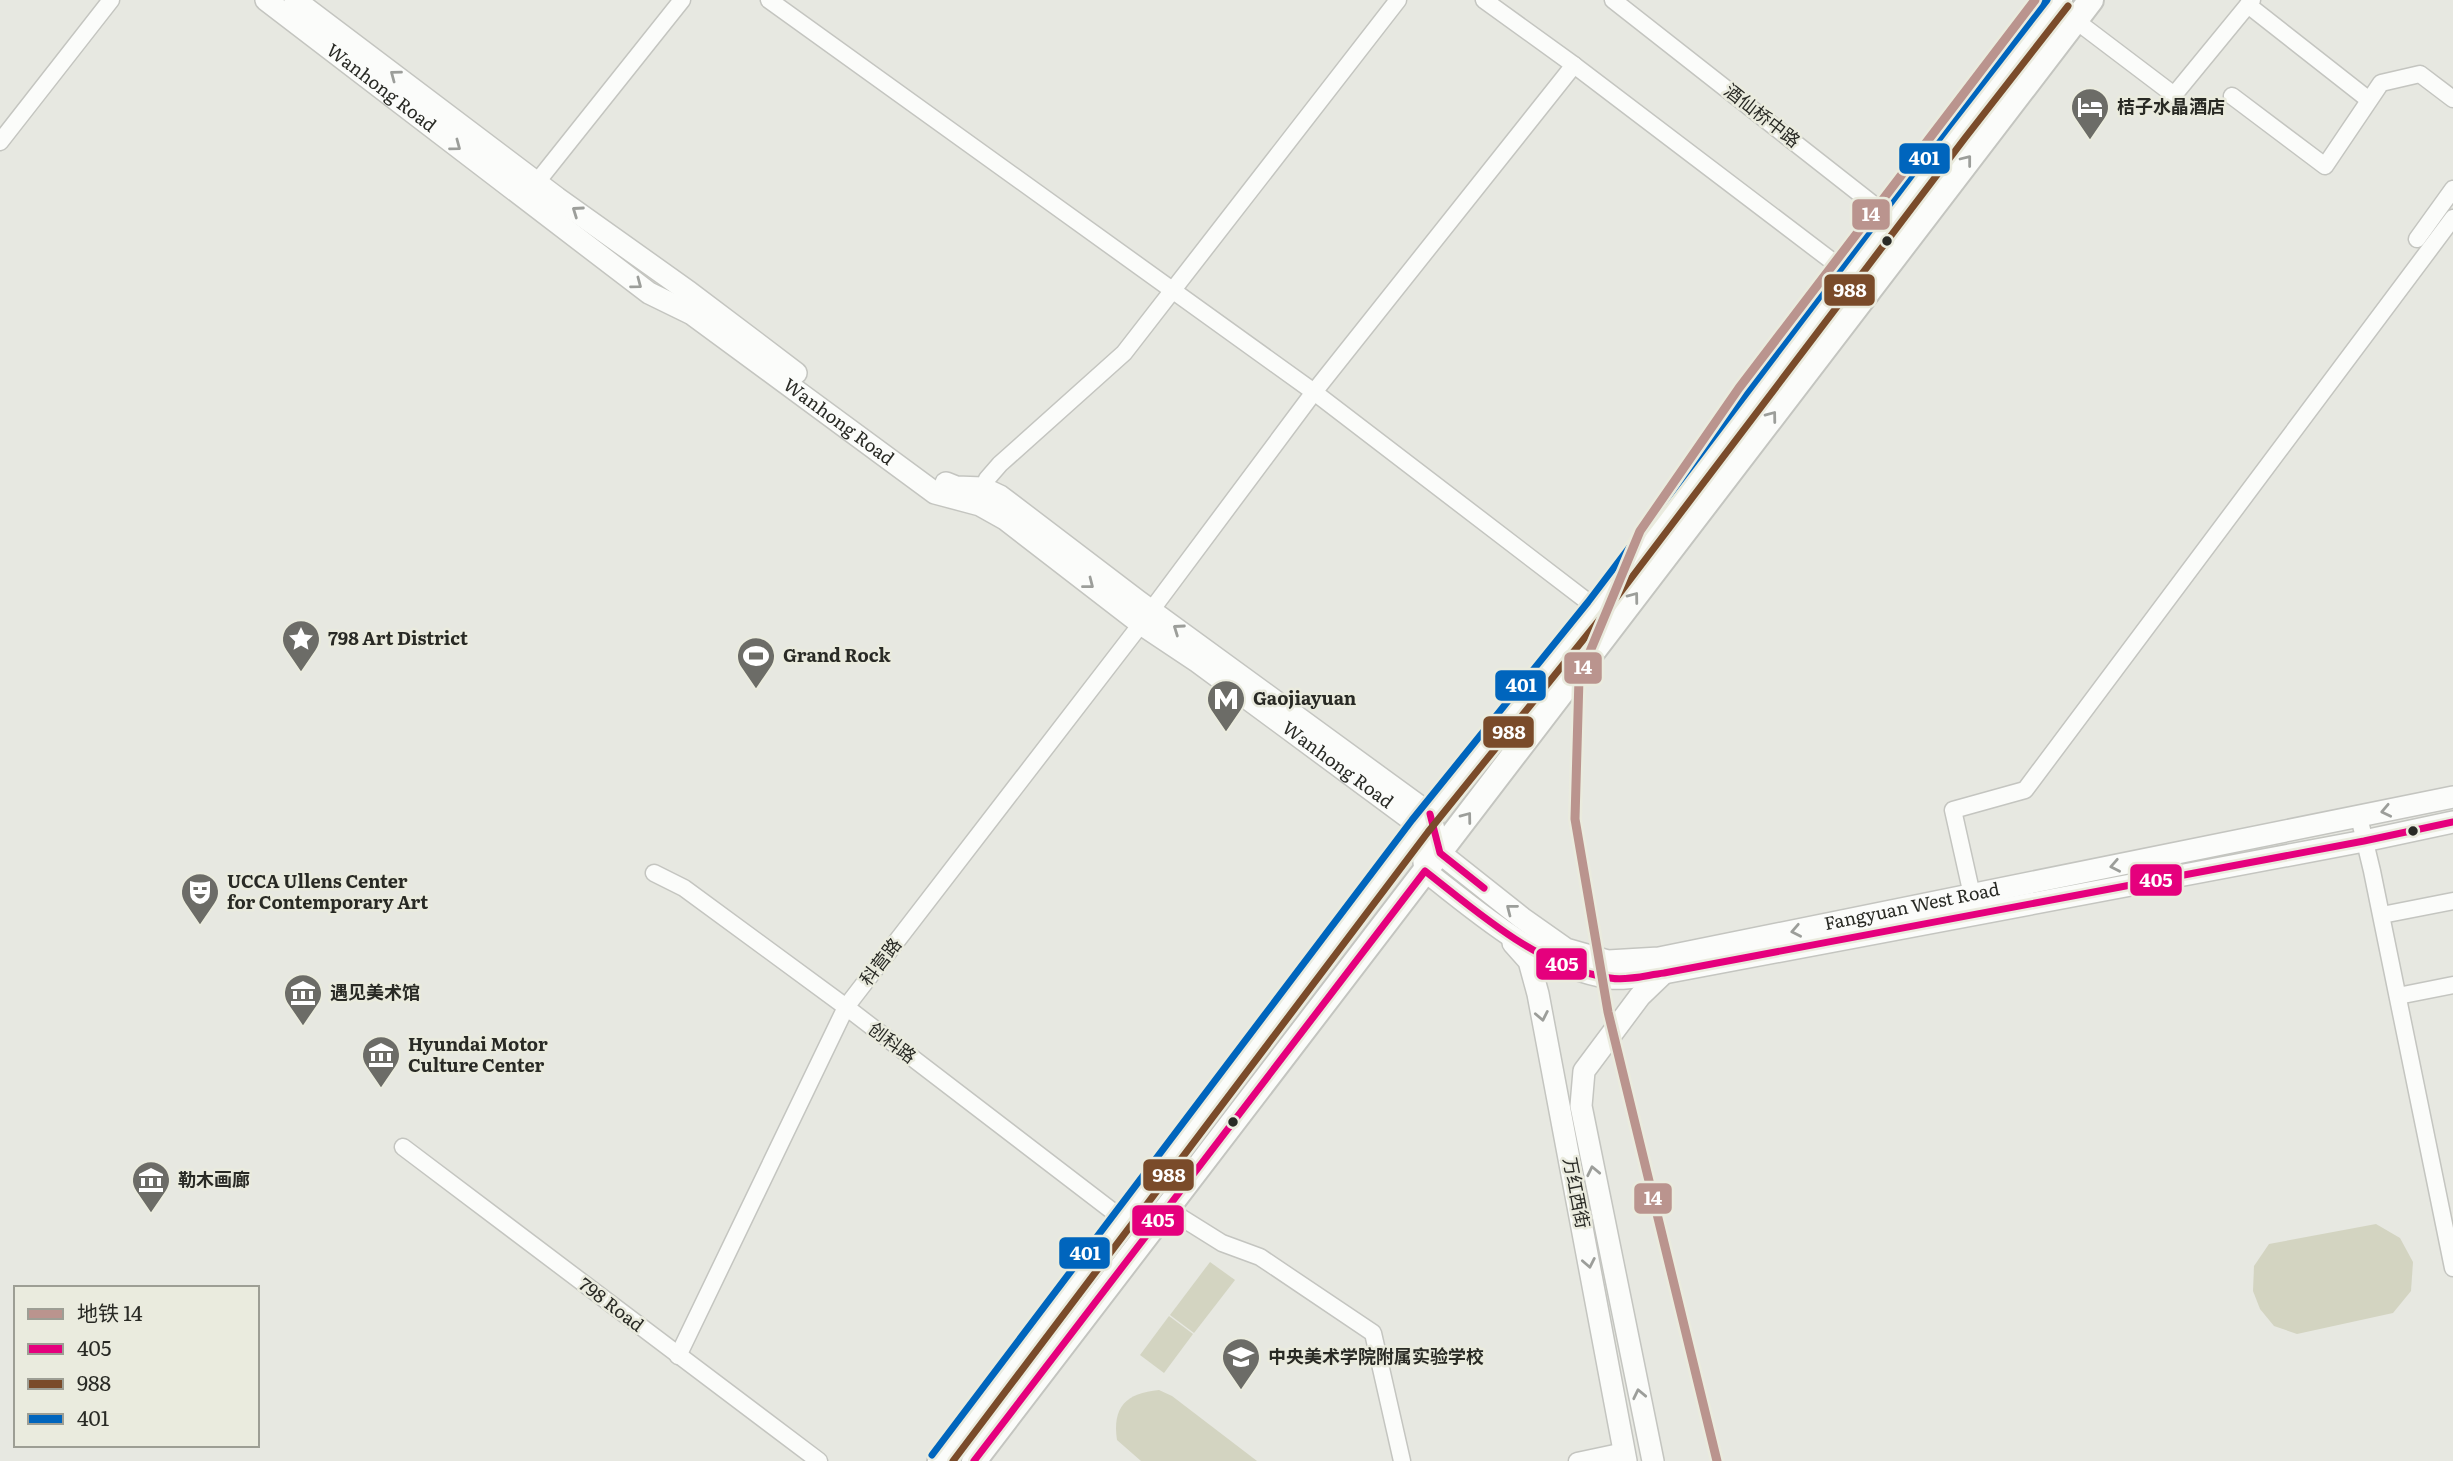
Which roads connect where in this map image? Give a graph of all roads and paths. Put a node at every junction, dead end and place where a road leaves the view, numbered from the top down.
1 (111, 0) edge
2 (266, 0) edge
3 (295, 0) edge
4 (682, 0) edge
5 (769, 0) edge
6 (1398, 0) edge
7 (1485, 0) edge
8 (1613, 0) edge
9 (2060, 0) edge
10 (2091, 0) edge
11 (2250, 3) edge
12 (2075, 20) junction
13 (1574, 65) junction
14 (2232, 96) dead end
15 (2453, 99) edge
16 (2369, 100) junction
17 (0, 142) edge
18 (537, 182) junction
19 (2453, 189) edge
20 (1891, 218) junction
21 (2453, 218) edge
22 (1911, 234) junction
23 (2417, 239) dead end
24 (1849, 274) junction
25 (1174, 290) junction
26 (1314, 392) junction
27 (983, 488) junction
28 (1596, 608) junction
29 (1146, 617) junction
30 (2453, 797) edge
31 (2359, 817) junction
32 (1425, 820) junction
33 (2453, 821) edge
34 (2364, 841) junction
35 (1432, 862) junction
36 (654, 873) dead end
37 (1972, 895) junction
38 (2453, 901) edge
39 (2382, 915) junction
40 (1505, 933) junction
41 (1664, 973) junction
42 (2453, 985) edge
43 (2398, 996) junction
44 (846, 1007) junction
45 (403, 1147) dead end
46 (1167, 1208) junction
47 (1124, 1220) junction
48 (2453, 1268) edge
49 (678, 1356) junction
50 (1625, 1456) edge
51 (819, 1461) edge
52 (940, 1461) edge
53 (974, 1461) edge
54 (1402, 1461) edge
55 (1577, 1461) edge
56 (1653, 1461) edge

1 - 17 street
2 -> 29 main road, Wanhong Road
18 -> 3 main road, Wanhong Road
4 - 18 street
5 - 25 street
6 - 25 street
7 - 13 street
8 - 20 street, 酒仙桥中路
9 - 20 main road
10 - 12 main road
11 - 12 street
11 - 16 street
22 -> 12 main road
13 - 24 street
13 - 26 street, 科营路
14 - 16 street
15 - 16 street
27 -> 18 main road, Wanhong Road
19 - 23 street
20 - 22 street, 酒仙桥中路
20 - 24 main road
21 - 37 street
35 -> 22 main road
24 - 28 main road
25 - 26 street
25 - 27 street
26 - 28 street
26 - 29 street, 科营路
27 - 29 main road, Wanhong Road
28 - 32 main road
29 - 32 main road, Wanhong Road
29 - 44 street, 科营路
30 -> 31 main road, Fangyuan West Road
31 - 34 street
31 -> 37 main road, Fangyuan West Road
32 - 35 main road
32 - 47 main road
33 - 34 main road, Fangyuan West Road
34 - 39 street
34 - 41 main road, Fangyuan West Road
37 -> 35 main road, Fangyuan West Road
35 - 40 main road, Fangyuan West Road
35 - 46 main road
36 - 44 street, 创科路
38 - 39 street
39 - 43 street
40 - 41 main road, Fangyuan West Road
40 -> 50 main road, 万红西街
56 -> 41 main road, 万红西街
42 - 43 street
43 - 48 street
44 - 47 street, 创科路
44 - 49 street, 科营路
45 - 49 street, 798 Road
46 - 53 main road
46 - 54 street
47 - 52 main road
49 - 51 street, 798 Road
50 - 55 street

